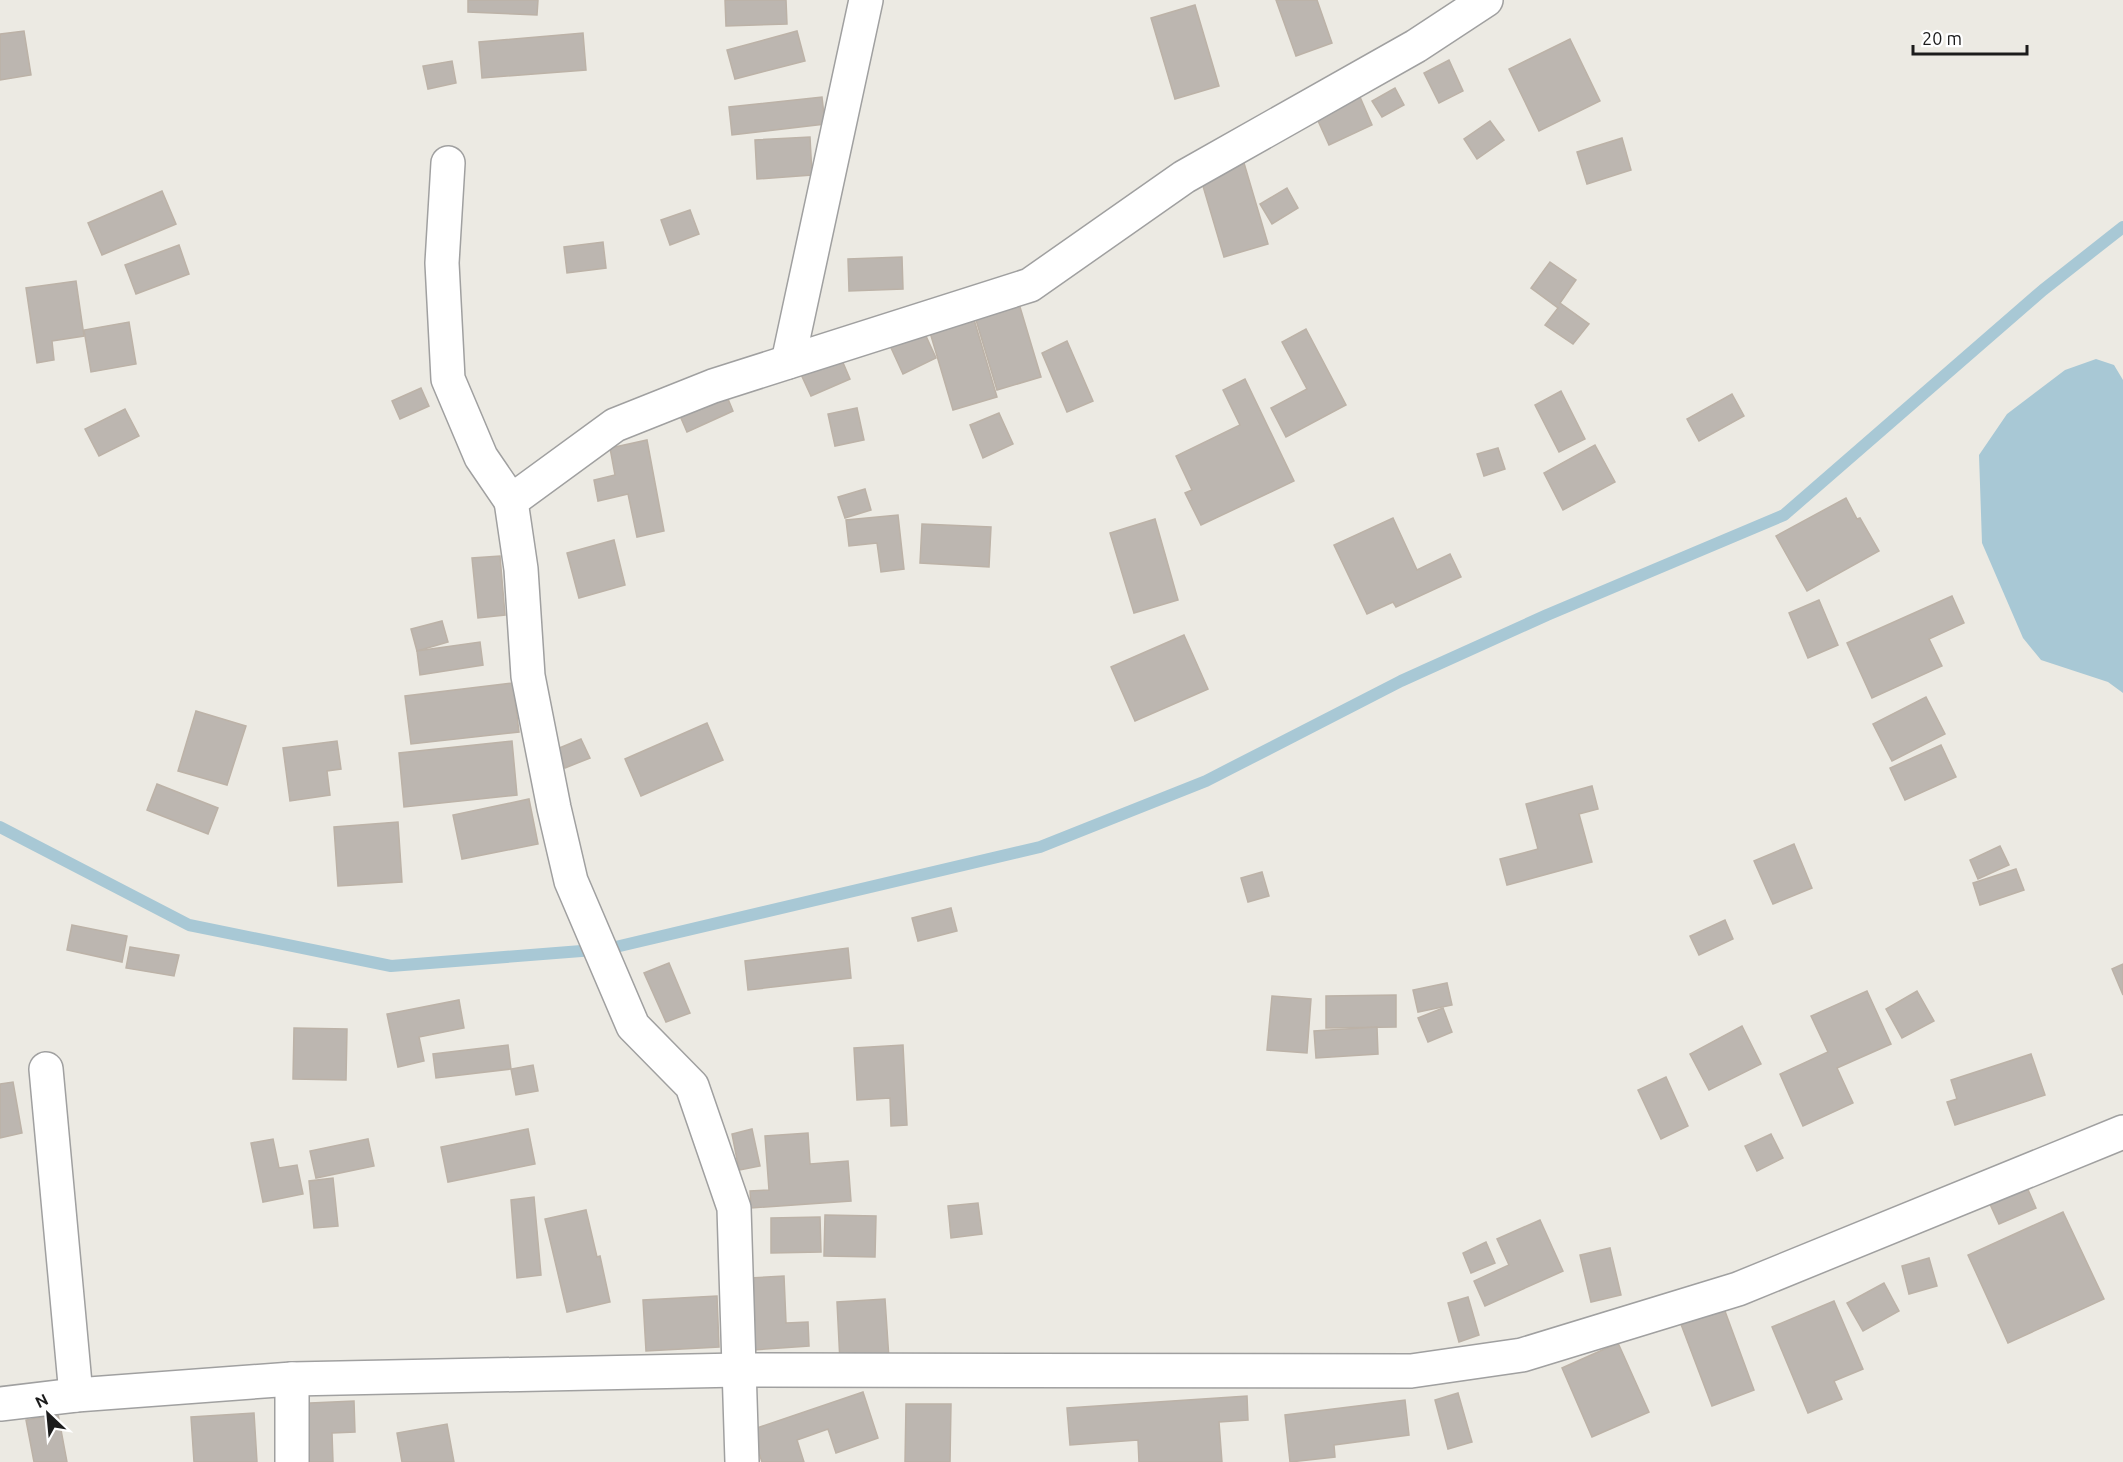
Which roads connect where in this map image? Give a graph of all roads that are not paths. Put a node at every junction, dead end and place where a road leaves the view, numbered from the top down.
1 (866, 0) edge
2 (1486, 0) edge
3 (448, 163) dead end
4 (788, 362) junction
5 (511, 501) junction
6 (46, 1069) dead end
7 (2123, 1132) edge
8 (739, 1370) junction
9 (292, 1379) junction
10 (76, 1395) junction
11 (0, 1404) edge
12 (292, 1462) edge
13 (742, 1462) edge

1 - 4 street
2 - 4 street
3 - 5 street
4 - 5 street
5 - 8 street
6 - 10 street
7 - 8 street
8 - 9 street
8 - 13 street
9 - 10 street
9 - 12 street
10 - 11 street

